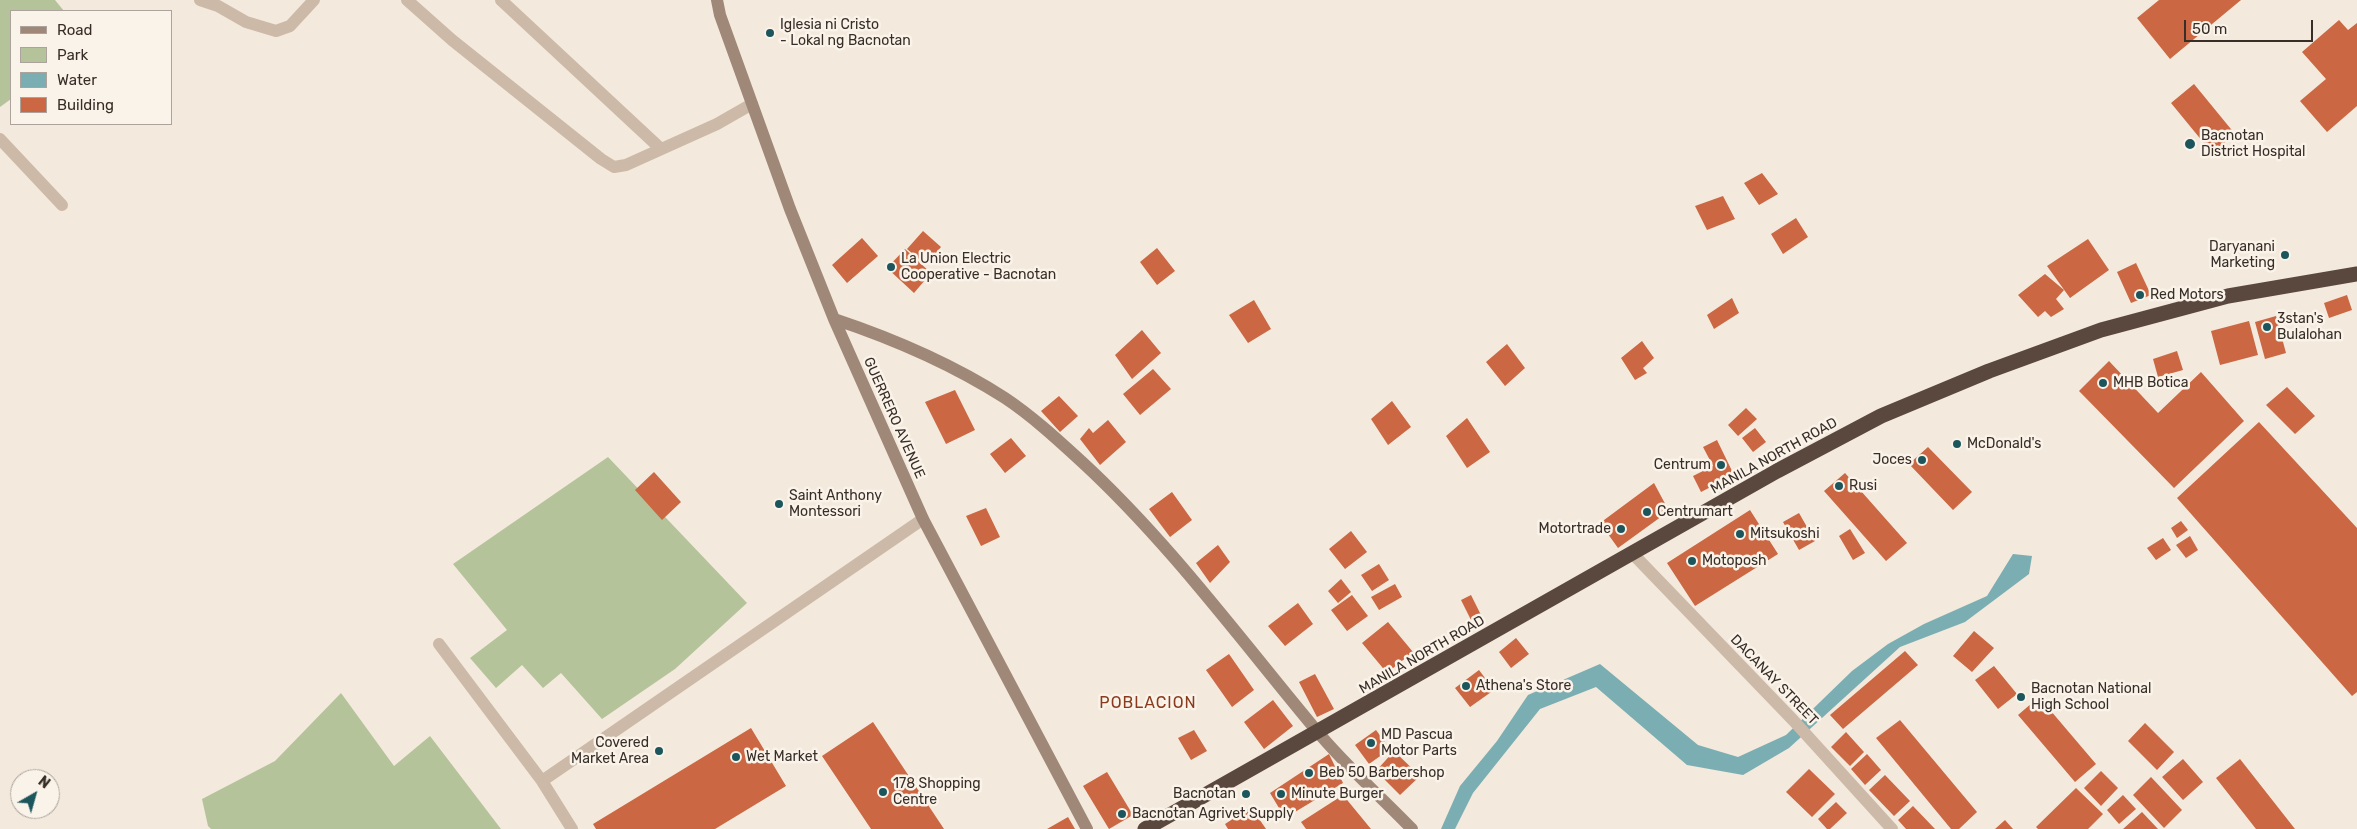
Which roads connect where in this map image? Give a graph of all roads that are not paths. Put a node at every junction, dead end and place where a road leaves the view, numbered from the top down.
1 (200, 0) edge
2 (314, 0) edge
3 (406, 0) edge
4 (501, 0) edge
5 (718, 0) edge
6 (752, 104) junction
7 (0, 139) edge
8 (662, 149) junction
9 (62, 205) dead end
10 (2357, 274) edge
11 (834, 319) junction
12 (923, 520) junction
13 (1633, 554) junction
14 (439, 644) dead end
15 (1318, 733) junction
16 (542, 780) junction
17 (572, 829) edge
18 (1087, 829) edge
19 (1145, 829) edge
20 (1412, 829) edge
21 (1892, 829) edge

1 - 2 street
3 - 8 street
4 - 8 street
5 - 6 main road, GUERRERO AVENUE
6 - 8 street
6 - 11 main road, GUERRERO AVENUE
7 - 9 street
10 - 13 highway, MANILA NORTH ROAD
11 - 12 main road, GUERRERO AVENUE
11 - 15 main road
12 - 16 street
12 - 18 main road, GUERRERO AVENUE
13 - 15 highway, MANILA NORTH ROAD
13 - 21 street, DACANAY STREET
14 - 16 street
15 - 19 highway, MANILA NORTH ROAD
15 - 20 main road
16 - 17 street

